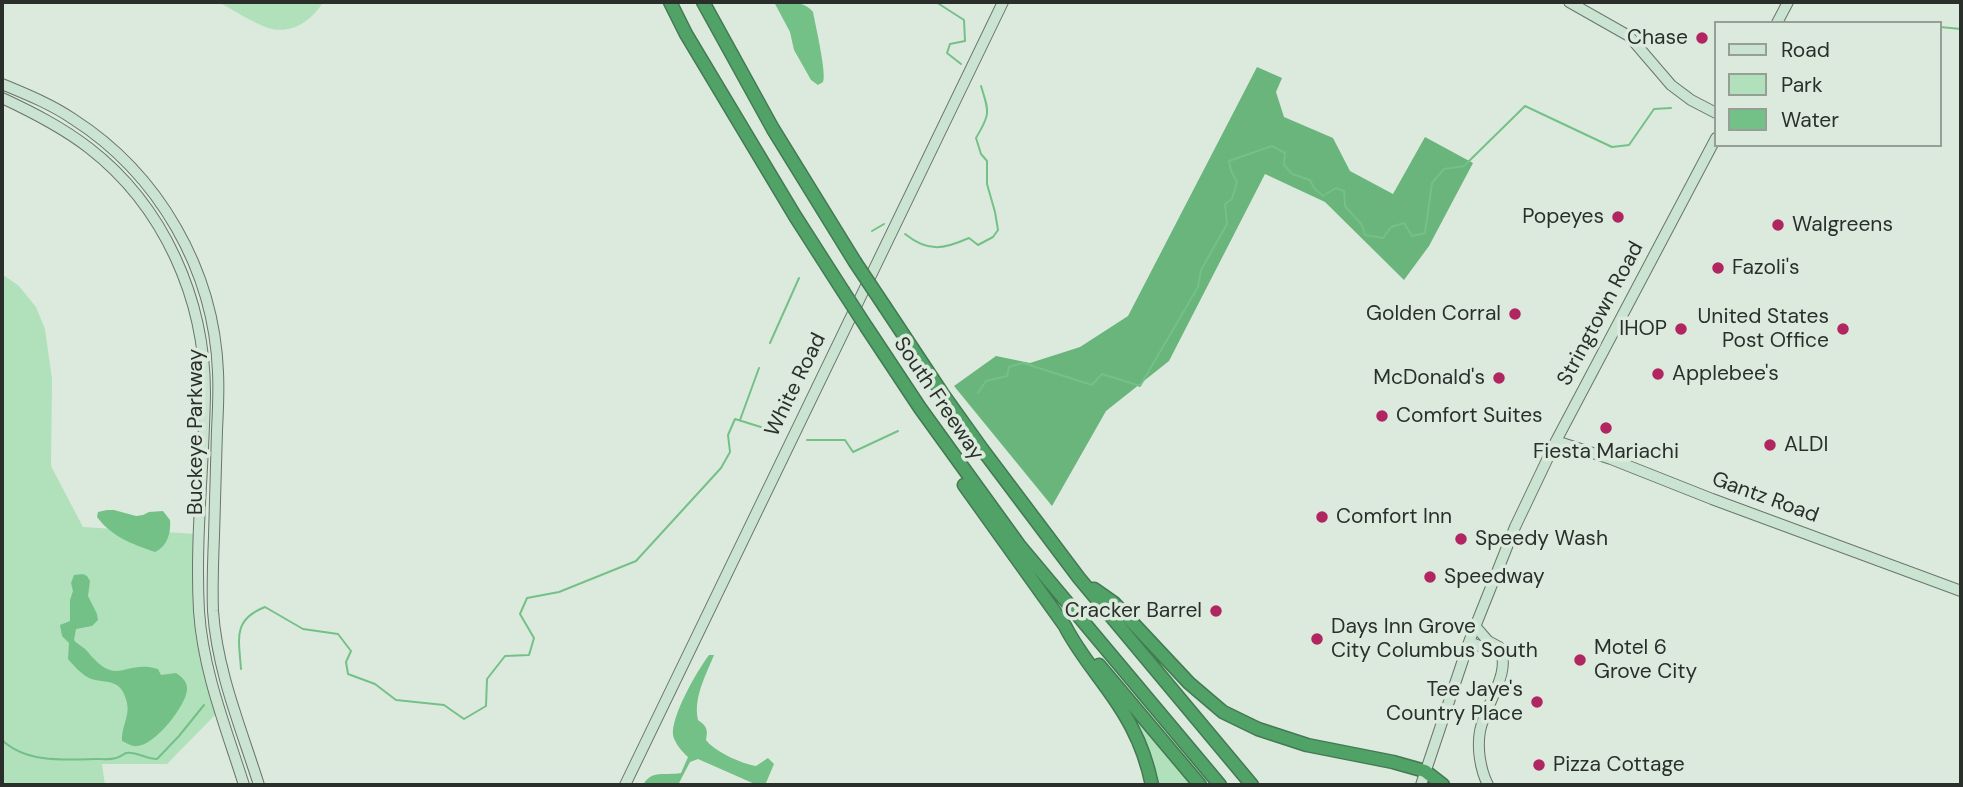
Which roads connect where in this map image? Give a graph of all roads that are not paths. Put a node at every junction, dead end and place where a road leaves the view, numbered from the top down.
1 (670, 2) edge
2 (703, 2) edge
3 (1003, 2) edge
4 (1569, 2) edge
5 (1788, 2) edge
6 (1778, 21) edge
7 (2, 84) edge
8 (2, 98) edge
9 (1714, 112) edge
10 (1714, 142) edge
11 (1556, 441) junction
12 (958, 463) junction
13 (1079, 578) junction
14 (1961, 591) edge
15 (1065, 626) junction
16 (1475, 626) junction
17 (1469, 642) junction
18 (1503, 655) junction
19 (1425, 771) junction
20 (244, 785) edge
21 (259, 785) edge
22 (625, 785) edge
23 (1152, 785) edge
24 (1200, 785) edge
25 (1220, 785) edge
26 (1252, 785) edge
27 (1420, 785) edge
28 (1443, 785) edge
29 (1488, 785) edge

1 - 12 highway, South Freeway, bridge
2 - 13 highway, South Freeway, bridge
3 - 22 street, White Road
4 - 9 street
5 - 6 street
7 - 21 street, Buckeye Parkway
8 - 20 street, Buckeye Parkway
10 - 11 street, Stringtown Road
11 - 14 street, Gantz Road
11 - 16 street, Stringtown Road
12 - 15 highway
12 - 25 highway, South Freeway
13 - 19 highway
13 - 26 highway, South Freeway
15 - 23 highway
15 - 24 highway
16 - 17 street, Stringtown Road
16 - 18 street
17 - 18 street
17 - 19 street, Stringtown Road
18 - 29 street
19 - 27 street, Stringtown Road
19 - 28 highway

